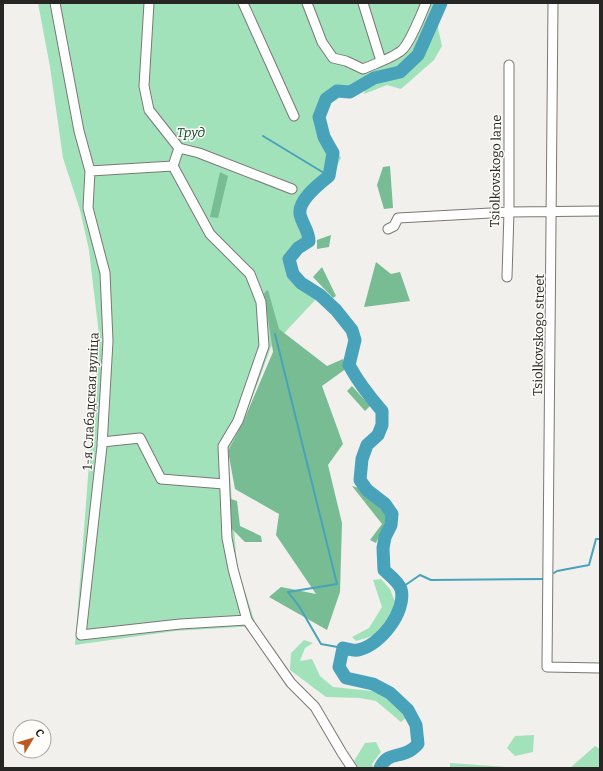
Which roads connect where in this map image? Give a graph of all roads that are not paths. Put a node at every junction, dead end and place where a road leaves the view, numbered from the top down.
1 (55, 3) edge
2 (149, 3) edge
3 (243, 3) edge
4 (307, 3) edge
5 (363, 3) edge
6 (426, 3) edge
7 (553, 3) edge
8 (381, 61) junction
9 (509, 65) dead end
10 (294, 116) dead end
11 (179, 148) junction
12 (173, 166) junction
13 (90, 170) junction
14 (292, 189) dead end
15 (552, 210) junction
16 (600, 211) edge
17 (509, 212) junction
18 (388, 229) dead end
19 (507, 277) dead end
20 (102, 442) junction
21 (224, 484) junction
22 (247, 620) junction
23 (600, 668) edge
24 (352, 768) edge

1 - 13 street, 1-я Слабадская вуліца
2 - 11 street
3 - 10 street
4 - 8 street
5 - 8 street
6 - 8 street
7 - 15 street, Tsiolkovskogo street
9 - 17 street, Tsiolkovskogo lane
11 - 12 street
11 - 14 street
12 - 13 street
12 - 21 street
13 - 20 street, 1-я Слабадская вуліца
15 - 16 street
15 - 17 street
15 - 23 street, Tsiolkovskogo street
17 - 18 street
17 - 19 street, Tsiolkovskogo lane
20 - 21 street
20 - 22 street, 1-я Слабадская вуліца
21 - 22 street
22 - 24 street

